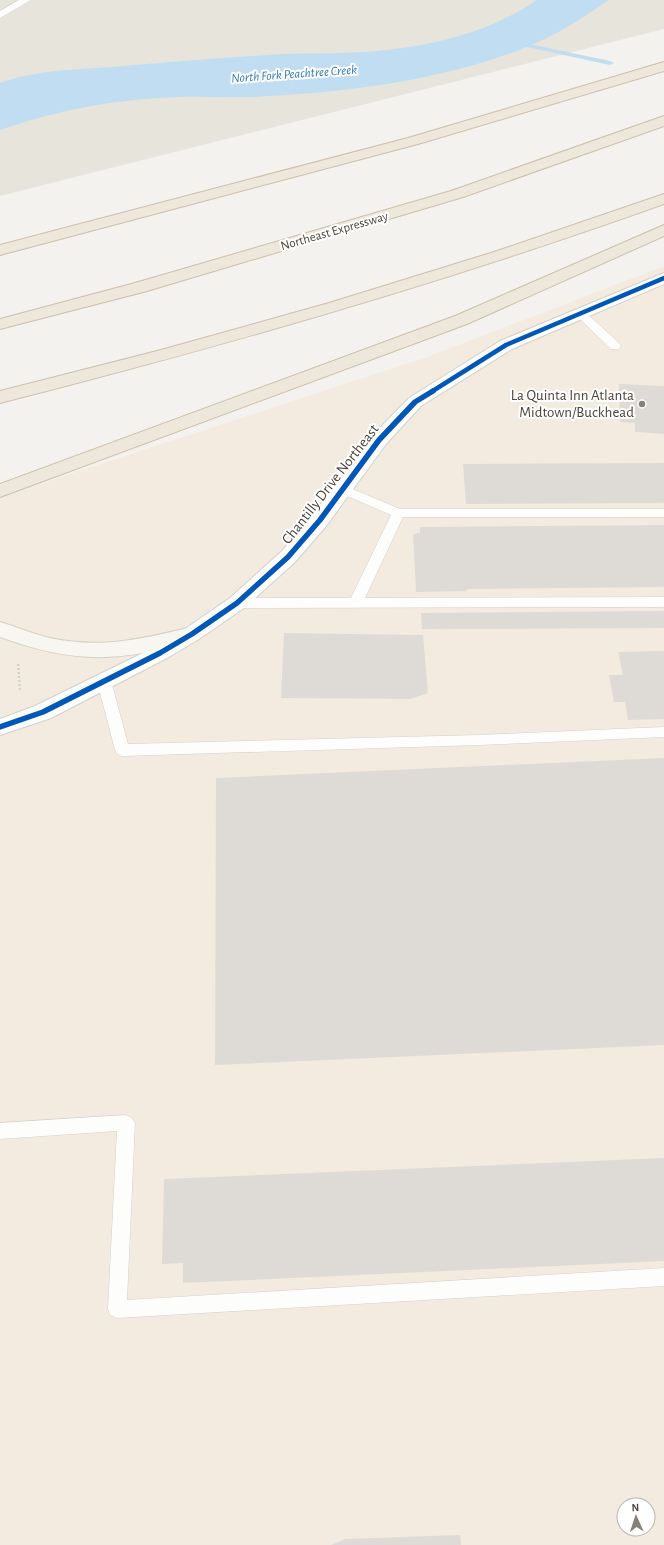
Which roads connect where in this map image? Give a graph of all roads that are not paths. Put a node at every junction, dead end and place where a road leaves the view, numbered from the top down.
1 (26, 0) edge
2 (0, 15) edge
3 (664, 66) edge
4 (664, 121) edge
5 (664, 199) edge
6 (664, 230) edge
7 (0, 250) edge
8 (664, 278) edge
9 (580, 313) junction
10 (0, 324) edge
11 (615, 346) dead end
12 (0, 397) edge
13 (343, 489) junction
14 (0, 491) edge
15 (398, 513) junction
16 (664, 513) edge
17 (356, 602) junction
18 (664, 602) edge
19 (237, 603) junction
20 (0, 629) edge
21 (192, 634) junction
22 (104, 681) junction
23 (0, 727) edge
24 (664, 732) edge
25 (0, 1131) edge
26 (664, 1277) edge

1 - 2 lane
3 - 7 highway
4 - 10 highway, Northeast Expressway
5 - 12 highway
6 - 14 highway
8 - 9 street, Chantilly Drive Northeast
9 - 11 lane
9 - 13 street, Chantilly Drive Northeast
13 - 15 lane
13 - 19 street, Chantilly Drive Northeast
15 - 16 lane
15 - 17 lane
17 - 18 lane
17 - 19 lane
19 - 21 street, Chantilly Drive Northeast
20 - 21 main road
21 - 22 street, Chantilly Drive Northeast
22 - 23 street, Chantilly Drive Northeast
22 - 24 lane
25 - 26 lane

